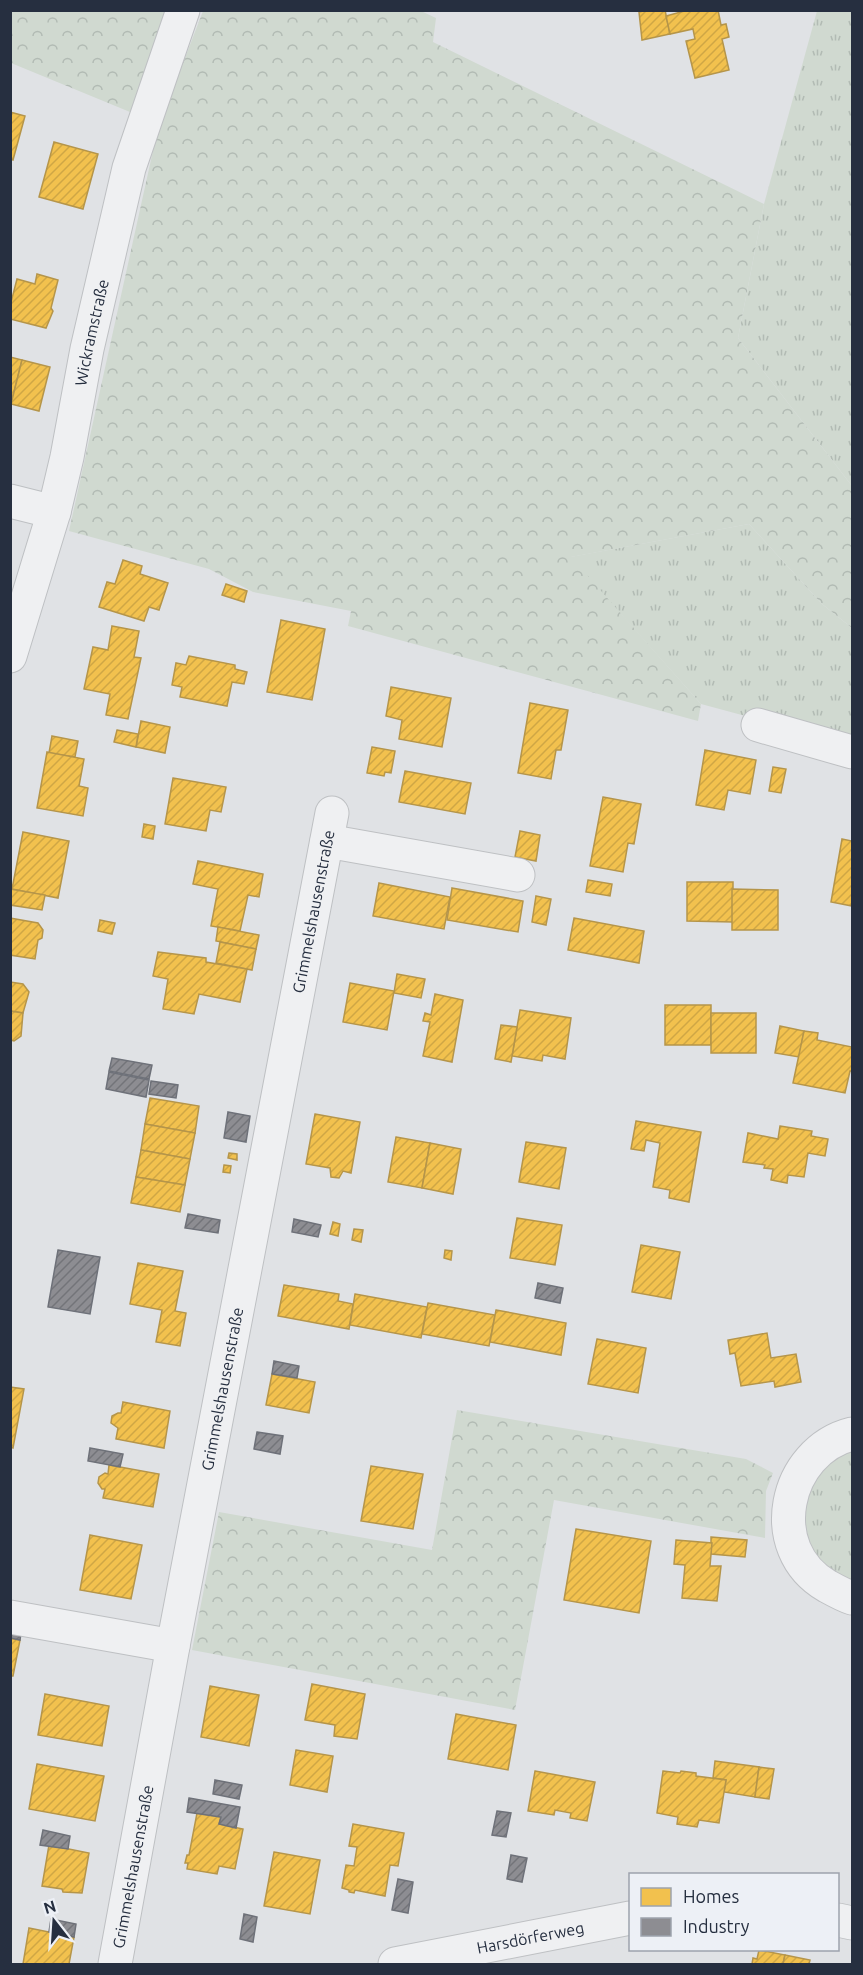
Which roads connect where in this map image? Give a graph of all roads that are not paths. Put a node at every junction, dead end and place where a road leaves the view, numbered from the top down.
1 (183, 10) edge
2 (10, 501) edge
3 (54, 512) junction
4 (10, 656) edge
5 (758, 725) dead end
6 (852, 752) edge
7 (518, 875) dead end
8 (852, 1434) edge
9 (852, 1598) edge
10 (10, 1617) edge
11 (173, 1646) junction
12 (629, 1918) edge
13 (115, 1965) edge
14 (395, 1965) edge

1 - 3 street, Wickramstraße
2 - 3 street
3 - 4 street, Wickramstraße
5 - 6 street
7 - 11 street, Grimmelshausenstraße
8 - 9 street
10 - 11 street
11 - 13 street, Grimmelshausenstraße
12 - 14 street, Harsdörferweg

